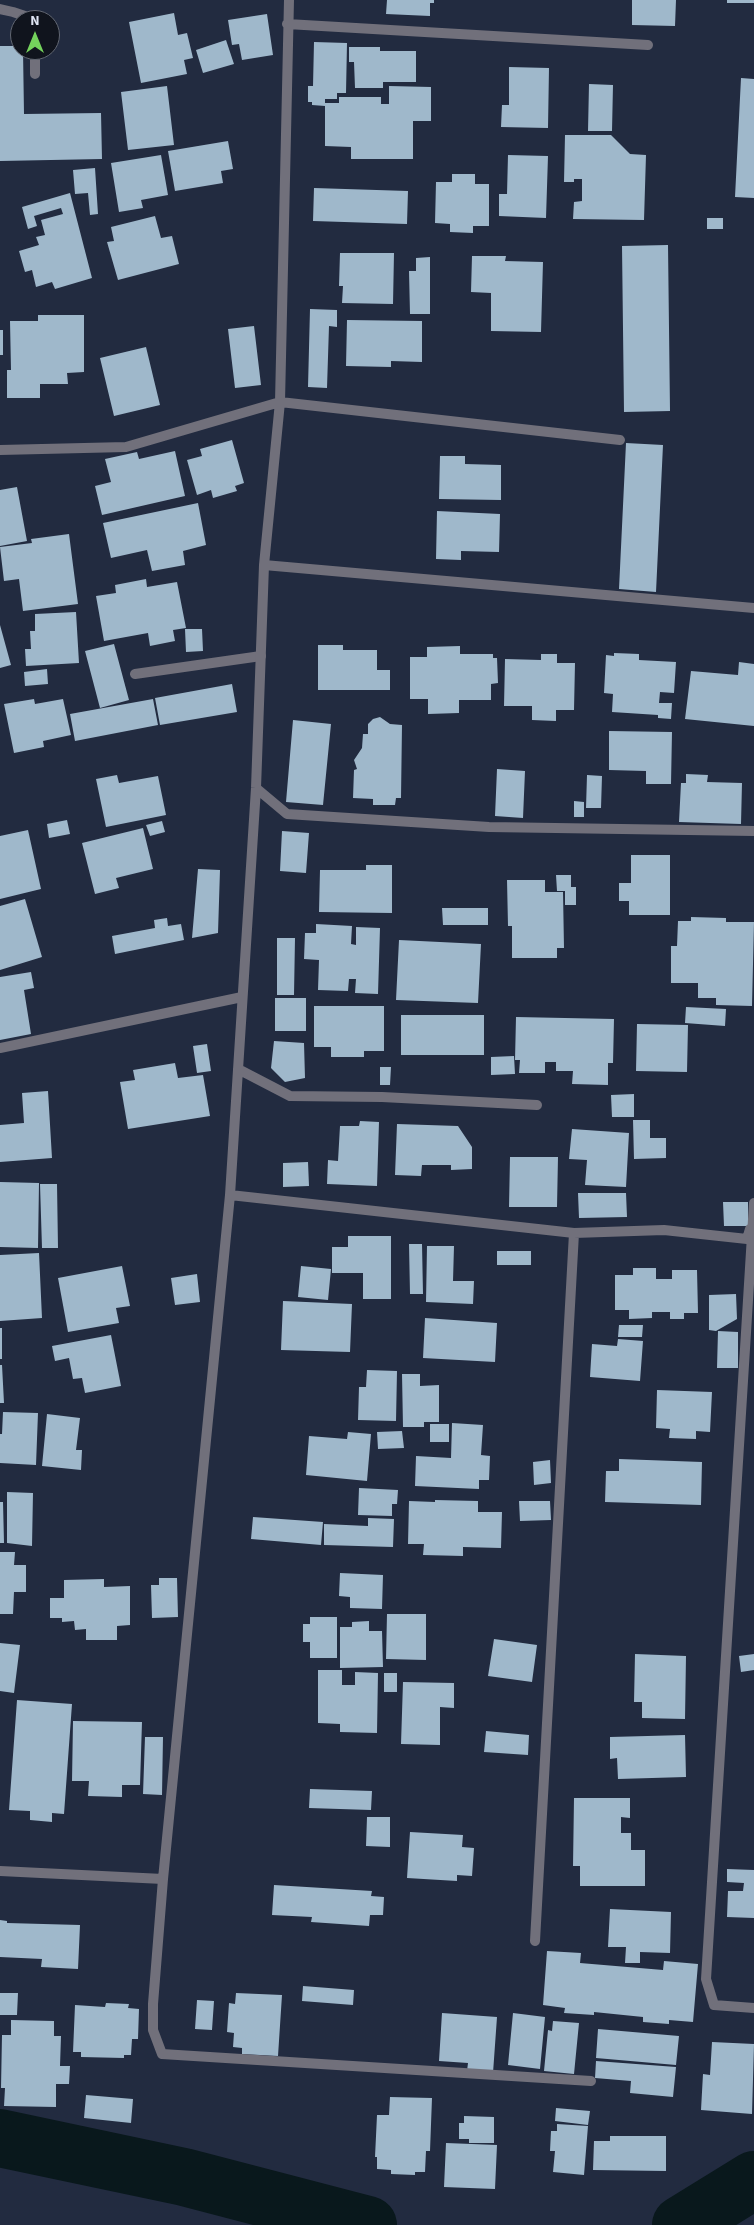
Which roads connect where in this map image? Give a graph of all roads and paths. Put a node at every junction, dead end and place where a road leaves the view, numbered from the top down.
1 (289, 0) edge
2 (287, 24) junction
3 (648, 45) dead end
4 (35, 60) edge
5 (35, 74) dead end
6 (280, 402) junction
7 (620, 440) dead end
8 (0, 450) edge
9 (264, 565) junction
10 (754, 608) edge
11 (261, 656) junction
12 (135, 674) dead end
13 (256, 788) junction
14 (754, 831) edge
15 (242, 997) junction
16 (0, 1048) edge
17 (238, 1069) junction
18 (537, 1105) dead end
19 (230, 1195) junction
20 (754, 1203) edge
21 (753, 1221) edge
22 (574, 1233) junction
23 (0, 1871) edge
24 (164, 1879) junction
25 (535, 1941) dead end
26 (754, 2008) edge
27 (591, 2081) dead end

1 - 2 street
2 - 3 street
2 - 6 street
4 - 5 street
6 - 7 street
6 - 8 street
6 - 9 street
9 - 10 street
9 - 11 street
11 - 12 street
11 - 13 street
13 - 14 street
13 - 15 street
15 - 16 street
15 - 17 street
17 - 18 street
17 - 19 street
19 - 22 street
19 - 24 street
20 - 21 street
21 - 22 street
21 - 26 street
22 - 25 street
23 - 24 street
24 - 27 street

